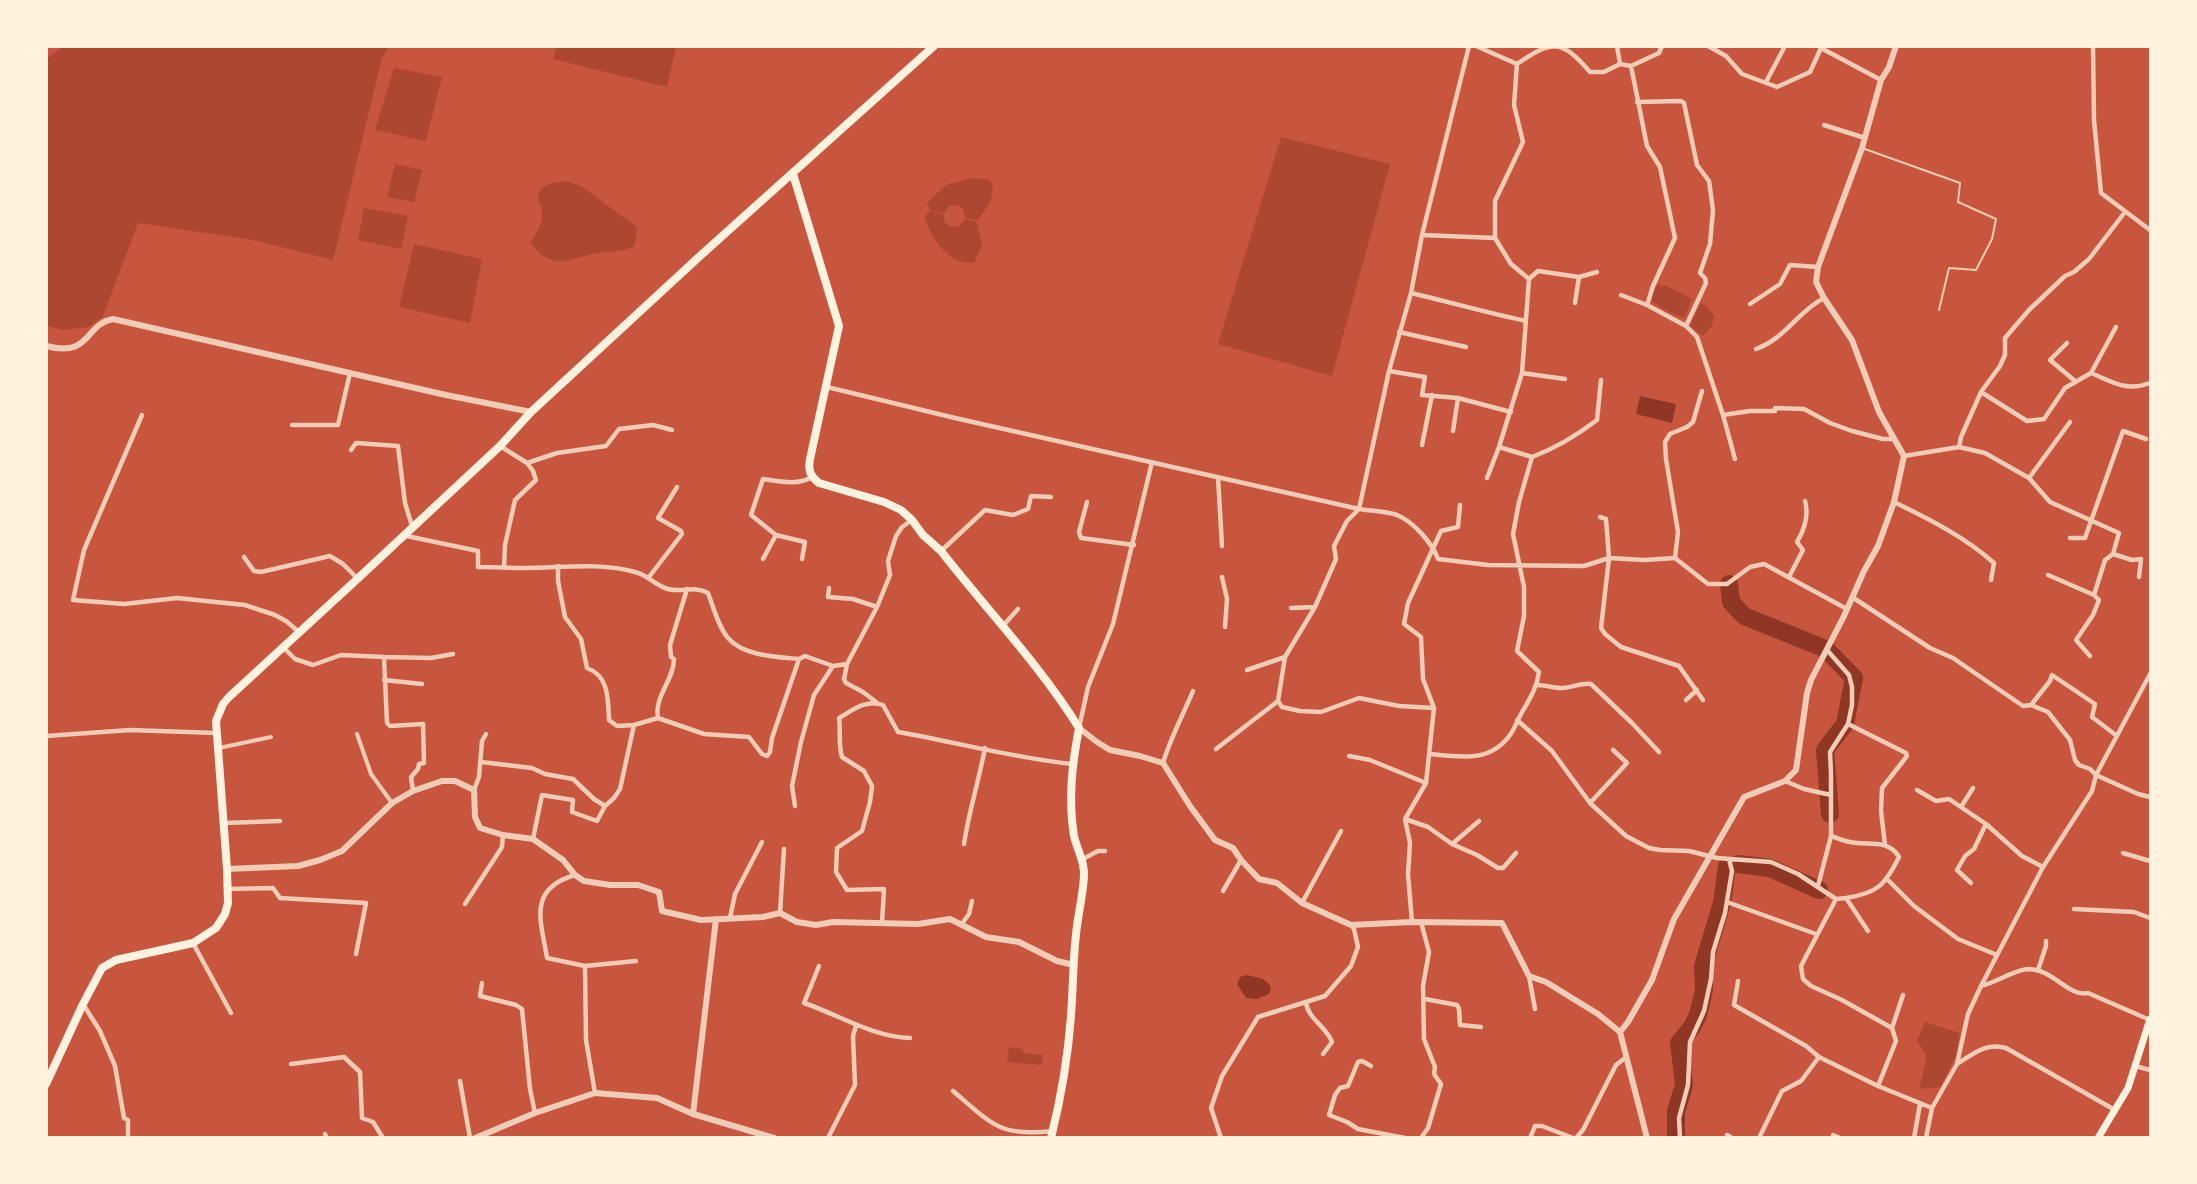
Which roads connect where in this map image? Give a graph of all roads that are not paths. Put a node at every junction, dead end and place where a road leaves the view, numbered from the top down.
1 (934, 46) edge
2 (1469, 46) edge
3 (1476, 46) edge
4 (1617, 46) edge
5 (1662, 46) edge
6 (1708, 46) edge
7 (1785, 46) edge
8 (1896, 46) edge
9 (2093, 46) edge
10 (1517, 64) junction
11 (1620, 64) junction
12 (1631, 66) junction
13 (1881, 80) junction
14 (1766, 82) junction
15 (1637, 102) junction
16 (1824, 125) dead end
17 (1865, 138) junction
18 (1862, 148) junction
19 (793, 174) junction
20 (2125, 212) junction
21 (2151, 230) edge
22 (1422, 235) junction
23 (1495, 238) junction
24 (1818, 267) junction
25 (1597, 272) dead end
26 (1579, 277) junction
27 (1530, 279) junction
28 (1411, 293) junction
29 (1621, 295) dead end
30 (1824, 298) junction
31 (1575, 303) dead end
32 (1750, 304) dead end
33 (1647, 305) junction
34 (1939, 310) dead end
35 (1526, 321) junction
36 (1686, 326) junction
37 (2116, 327) dead end
38 (1399, 332) junction
39 (2067, 343) dead end
40 (46, 346) edge
41 (1466, 347) dead end
42 (1756, 349) dead end
43 (1389, 371) junction
44 (1522, 373) junction
45 (2091, 373) junction
46 (350, 374) junction
47 (1564, 379) dead end
48 (1601, 380) dead end
49 (2075, 381) junction
50 (2151, 383) edge
51 (827, 387) junction
52 (1702, 391) dead end
53 (1981, 392) junction
54 (1432, 395) junction
55 (1458, 398) junction
56 (531, 412) junction
57 (1511, 412) junction
58 (142, 415) dead end
59 (1723, 415) junction
60 (2070, 422) dead end
61 (292, 425) dead end
62 (672, 430) dead end
63 (1453, 431) dead end
64 (1895, 439) junction
65 (2146, 439) dead end
66 (1422, 445) dead end
67 (500, 446) junction
68 (1499, 447) junction
69 (1959, 447) junction
70 (351, 450) dead end
71 (1904, 456) junction
72 (1532, 458) junction
73 (1735, 459) dead end
74 (1152, 462) junction
75 (527, 463) junction
76 (812, 477) junction
77 (1218, 477) junction
78 (1487, 478) dead end
79 (2029, 478) junction
80 (677, 487) dead end
81 (1051, 497) dead end
82 (1805, 501) dead end
83 (1087, 502) dead end
84 (1894, 502) junction
85 (1460, 505) dead end
86 (980, 506) dead end
87 (1359, 509) junction
88 (985, 510) junction
89 (1600, 517) dead end
90 (912, 520) junction
91 (2092, 521) junction
92 (412, 526) junction
93 (402, 535) junction
94 (776, 535) junction
95 (2070, 538) dead end
96 (1134, 545) junction
97 (1222, 546) dead end
98 (1434, 549) junction
99 (941, 551) junction
100 (2113, 554) junction
101 (244, 557) dead end
102 (1609, 558) junction
103 (1675, 558) junction
104 (763, 559) dead end
105 (802, 559) dead end
106 (1521, 565) junction
107 (558, 566) junction
108 (504, 568) junction
109 (2048, 575) dead end
110 (1789, 577) junction
111 (2139, 577) dead end
112 (649, 578) junction
113 (1222, 578) dead end
114 (358, 579) junction
115 (1991, 580) dead end
116 (828, 588) dead end
117 (687, 589) junction
118 (2094, 595) junction
119 (1852, 597) junction
120 (877, 607) junction
121 (1315, 607) junction
122 (1291, 608) dead end
123 (1018, 609) dead end
124 (1847, 609) junction
125 (1002, 627) junction
126 (1225, 627) dead end
127 (299, 632) junction
128 (283, 647) junction
129 (1827, 650) junction
130 (453, 654) dead end
131 (2090, 656) dead end
132 (384, 657) junction
133 (1285, 657) junction
134 (799, 659) junction
135 (847, 664) junction
136 (833, 666) junction
137 (1247, 670) dead end
138 (2151, 674) edge
139 (384, 680) junction
140 (422, 684) dead end
141 (1537, 685) junction
142 (1697, 690) junction
143 (1193, 691) dead end
144 (1686, 700) dead end
145 (1703, 700) dead end
146 (1278, 701) junction
147 (876, 702) junction
148 (2031, 705) junction
149 (1434, 708) junction
150 (658, 718) junction
151 (1518, 720) junction
152 (1848, 724) junction
153 (634, 725) junction
154 (1079, 728) junction
155 (216, 733) junction
156 (357, 734) dead end
157 (486, 734) dead end
158 (46, 736) edge
159 (2117, 736) junction
160 (270, 737) dead end
161 (1228, 740) junction
162 (1233, 745) dead end
163 (218, 748) junction
164 (985, 748) junction
165 (1216, 749) dead end
166 (1612, 750) dead end
167 (1659, 752) dead end
168 (1430, 754) junction
169 (1349, 756) dead end
170 (481, 762) junction
171 (1163, 763) junction
172 (1072, 764) junction
173 (2096, 775) junction
174 (1785, 781) junction
175 (1426, 783) junction
176 (1973, 788) dead end
177 (474, 790) junction
178 (1917, 790) dead end
179 (413, 791) junction
180 (1831, 795) junction
181 (2151, 797) edge
182 (392, 803) junction
183 (1590, 803) junction
184 (605, 806) junction
185 (795, 806) dead end
186 (1961, 807) junction
187 (1405, 819) junction
188 (280, 821) dead end
189 (1479, 821) dead end
190 (224, 824) junction
191 (1986, 824) junction
192 (1341, 831) dead end
193 (502, 835) junction
194 (1831, 836) junction
195 (533, 839) junction
196 (762, 842) dead end
197 (964, 844) dead end
198 (1452, 844) junction
199 (1885, 845) junction
200 (784, 849) dead end
201 (1105, 851) dead end
202 (1516, 853) dead end
203 (2123, 853) dead end
204 (1710, 856) junction
205 (1083, 859) junction
206 (1241, 860) junction
207 (1729, 860) junction
208 (2151, 861) edge
209 (2043, 867) junction
210 (227, 869) junction
211 (575, 875) junction
212 (1887, 879) junction
213 (1971, 883) dead end
214 (1818, 886) junction
215 (227, 889) junction
216 (1223, 891) dead end
217 (1846, 898) junction
218 (1836, 899) junction
219 (972, 901) dead end
220 (1727, 902) junction
221 (1302, 903) junction
222 (465, 904) dead end
223 (2074, 909) dead end
224 (780, 914) junction
225 (730, 918) junction
226 (2151, 918) edge
227 (716, 919) junction
228 (1412, 922) junction
229 (1421, 922) junction
230 (882, 923) junction
231 (962, 925) junction
232 (1351, 925) junction
233 (1868, 932) dead end
234 (1816, 934) junction
235 (2046, 941) dead end
236 (193, 944) junction
237 (356, 954) dead end
238 (1997, 955) junction
239 (636, 961) dead end
240 (1074, 965) junction
241 (585, 966) junction
242 (819, 966) dead end
243 (2038, 970) junction
244 (1529, 976) junction
245 (1738, 981) dead end
246 (482, 983) dead end
247 (1981, 986) junction
248 (1902, 995) dead end
249 (1425, 999) junction
250 (1308, 1000) junction
251 (83, 1004) junction
252 (1535, 1009) dead end
253 (231, 1013) dead end
254 (2150, 1019) edge
255 (856, 1026) junction
256 (1481, 1027) dead end
257 (1892, 1028) junction
258 (1620, 1032) junction
259 (910, 1038) dead end
260 (1323, 1054) dead end
261 (1820, 1057) junction
262 (1625, 1058) junction
263 (291, 1064) dead end
264 (1957, 1064) junction
265 (1371, 1066) dead end
266 (2135, 1066) junction
267 (2151, 1070) edge
268 (460, 1081) dead end
269 (46, 1084) edge
270 (1878, 1086) junction
271 (953, 1091) dead end
272 (595, 1093) junction
273 (1920, 1104) junction
274 (1932, 1108) junction
275 (2115, 1110) junction
276 (536, 1113) junction
277 (693, 1114) junction
278 (1052, 1134) edge
279 (1833, 1135) dead end
280 (128, 1137) edge
281 (382, 1137) edge
282 (470, 1137) edge
283 (475, 1137) edge
284 (774, 1137) edge
285 (828, 1137) edge
286 (1221, 1137) edge
287 (1405, 1137) edge
288 (1421, 1137) edge
289 (1530, 1137) edge
290 (1574, 1137) edge
291 (1647, 1137) edge
292 (1680, 1137) edge
293 (1759, 1137) edge
294 (1840, 1137) edge
295 (1914, 1137) edge
296 (1926, 1137) edge
297 (2098, 1137) edge

1 - 19 main road
2 - 22 street
3 - 10 street
4 - 11 street
5 - 12 street
6 - 14 street
7 - 14 street
8 - 13 street
9 - 20 street
10 - 11 street
10 - 23 street
11 - 12 street
12 - 15 street
13 - 14 street
13 - 17 street
15 - 33 street
15 - 36 street
16 - 17 street
17 - 18 street
18 - 24 street
18 - 34 lane
19 - 51 main road
19 - 56 main road
20 - 21 street
20 - 53 street
22 - 23 street
22 - 28 street
23 - 27 street
24 - 30 street
24 - 32 street
25 - 26 street
26 - 27 street
26 - 31 street
27 - 35 street
28 - 35 street
28 - 38 street
29 - 33 street
30 - 42 street
30 - 64 street
33 - 36 street
35 - 44 street
36 - 59 street
37 - 45 street
38 - 41 street
38 - 43 street
39 - 49 street
40 - 46 street
43 - 54 street
43 - 87 street
44 - 47 street
44 - 57 street
45 - 49 street
45 - 50 street
46 - 56 street
46 - 61 street
48 - 72 street
49 - 53 street
51 - 74 street
51 - 76 main road
52 - 103 street
53 - 69 street
54 - 55 street
54 - 66 street
55 - 57 street
55 - 63 street
56 - 67 main road
57 - 68 street
58 - 127 street
59 - 64 street
59 - 73 street
60 - 79 street
62 - 75 street
64 - 71 street
65 - 91 street
67 - 75 street
67 - 92 main road
68 - 72 street
68 - 78 street
69 - 71 street
69 - 79 street
70 - 92 street
71 - 84 street
72 - 106 street
74 - 77 street
74 - 96 street
75 - 108 street
76 - 90 main road
76 - 94 street
77 - 87 street
77 - 97 street
79 - 91 street
80 - 112 street
81 - 88 street
82 - 110 street
83 - 96 street
84 - 115 street
84 - 119 street
85 - 98 street
86 - 88 street
87 - 98 street
87 - 121 street
88 - 99 street
89 - 102 street
90 - 99 main road
90 - 120 street
91 - 95 street
91 - 100 street
92 - 93 main road
93 - 108 street
93 - 114 main road
94 - 104 street
94 - 105 street
96 - 154 street
98 - 106 street
98 - 149 street
99 - 125 main road
100 - 111 street
100 - 118 street
101 - 114 street
102 - 103 street
102 - 106 street
102 - 142 street
103 - 110 street
106 - 141 street
107 - 108 street
107 - 112 street
107 - 153 street
109 - 118 street
110 - 124 street
112 - 117 street
113 - 126 street
114 - 127 main road
116 - 120 street
117 - 134 street
117 - 150 street
118 - 131 street
119 - 124 street
119 - 148 street
120 - 135 street
121 - 122 street
121 - 133 street
123 - 125 street
124 - 129 street
125 - 154 main road
127 - 128 main road
128 - 132 street
128 - 155 main road
129 - 152 street
129 - 174 street
130 - 132 street
132 - 139 street
133 - 137 street
133 - 146 street
134 - 136 street
134 - 150 street
135 - 136 street
135 - 147 street
136 - 185 street
138 - 159 street
139 - 140 street
139 - 179 street
141 - 151 street
141 - 167 street
142 - 144 street
142 - 145 street
143 - 171 street
146 - 149 street
146 - 161 street
147 - 164 street
147 - 230 street
148 - 159 street
148 - 173 street
149 - 168 street
150 - 153 street
151 - 168 street
151 - 183 street
152 - 180 street
152 - 199 street
153 - 184 street
154 - 171 street
154 - 172 main road
155 - 158 street
155 - 163 main road
156 - 182 street
157 - 170 street
159 - 173 street
160 - 163 street
161 - 162 street
161 - 165 street
163 - 190 main road
164 - 172 street
164 - 197 street
166 - 183 street
168 - 175 street
169 - 175 street
170 - 177 street
170 - 184 street
171 - 206 street
172 - 205 main road
173 - 181 street
173 - 209 street
174 - 180 street
174 - 204 street
175 - 187 street
176 - 186 street
177 - 179 street
177 - 193 street
178 - 186 street
179 - 182 street
180 - 194 street
182 - 210 street
183 - 204 street
184 - 195 street
186 - 191 street
187 - 198 street
187 - 228 street
188 - 190 street
189 - 198 street
190 - 210 main road
191 - 209 street
191 - 213 street
192 - 221 street
193 - 195 street
193 - 222 street
194 - 199 street
194 - 214 street
195 - 211 street
196 - 225 street
198 - 202 street
199 - 212 street
200 - 224 street
201 - 205 street
203 - 208 street
204 - 207 street
204 - 258 street
205 - 240 main road
206 - 216 street
206 - 221 street
207 - 214 street
207 - 220 street
209 - 238 street
210 - 215 main road
211 - 227 street
211 - 241 street
212 - 217 street
212 - 238 street
214 - 218 street
215 - 236 main road
215 - 237 street
217 - 218 street
217 - 233 street
218 - 234 street
219 - 231 street
220 - 234 street
220 - 292 street
221 - 232 street
223 - 226 street
224 - 225 street
224 - 230 street
225 - 227 street
227 - 277 street
228 - 229 street
228 - 232 street
229 - 244 street
229 - 249 street
230 - 231 street
231 - 240 street
232 - 250 street
234 - 257 street
235 - 243 street
236 - 251 main road
236 - 253 street
238 - 247 street
239 - 241 street
240 - 278 main road
241 - 272 street
242 - 255 street
243 - 247 street
243 - 254 street
244 - 252 street
244 - 258 street
245 - 261 street
246 - 276 street
247 - 264 street
248 - 257 street
249 - 256 street
249 - 288 street
250 - 260 street
250 - 286 street
251 - 269 main road
251 - 280 street
254 - 266 main road
255 - 259 street
255 - 285 street
257 - 270 street
258 - 262 street
261 - 270 street
261 - 293 street
262 - 290 street
262 - 291 street
263 - 281 street
264 - 274 street
264 - 275 street
265 - 287 street
266 - 267 street
266 - 275 main road
268 - 282 street
270 - 273 street
271 - 278 street
272 - 276 street
272 - 277 street
273 - 274 street
273 - 295 street
274 - 296 street
275 - 297 main road
276 - 283 street
277 - 284 street
279 - 294 street
289 - 290 street

